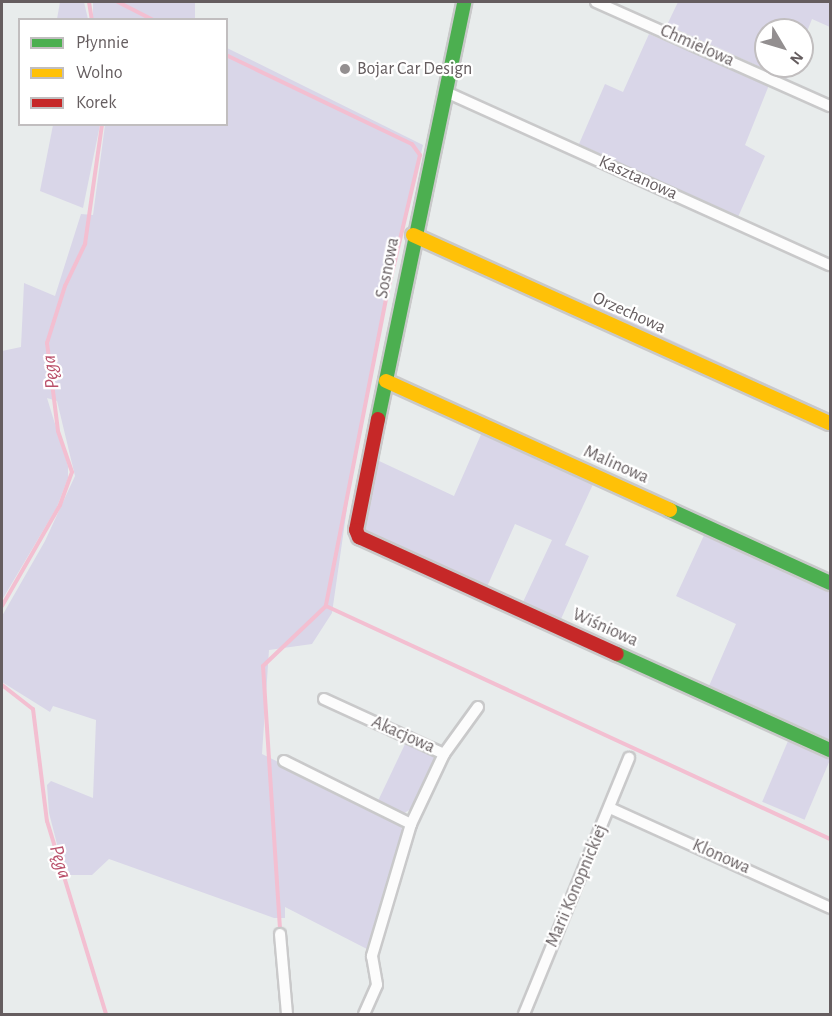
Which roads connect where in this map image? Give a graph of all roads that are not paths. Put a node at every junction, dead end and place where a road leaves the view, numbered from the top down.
1 (464, 2) edge
2 (596, 2) edge
3 (446, 92) junction
4 (830, 104) edge
5 (412, 235) junction
6 (831, 265) edge
7 (386, 381) junction
8 (831, 423) edge
9 (363, 540) joint
10 (831, 583) edge
11 (324, 699) dead end
12 (478, 707) dead end
13 (831, 750) edge
14 (444, 754) junction
15 (629, 758) dead end
16 (284, 761) dead end
17 (610, 808) junction
18 (411, 824) junction
19 (831, 908) edge
20 (280, 933) dead end
21 (287, 1014) edge
22 (364, 1014) edge
23 (524, 1014) edge

1 - 3 street, Sosnowa
2 - 4 street, Chmielowa
3 - 5 street, Sosnowa
3 - 6 street, Kasztanowa
5 - 7 street, Sosnowa
5 - 8 street, Orzechowa
7 - 9 street, Sosnowa
7 - 10 street, Malinowa
9 - 13 street, Wiśniowa
11 - 14 street, Akacjowa
12 - 14 street
14 - 18 street, Akacjowa
15 - 17 street, Marii Konopnickiej
16 - 18 street
17 - 19 street, Klonowa
17 - 23 street, Marii Konopnickiej
18 - 22 street, Akacjowa
20 - 21 street

